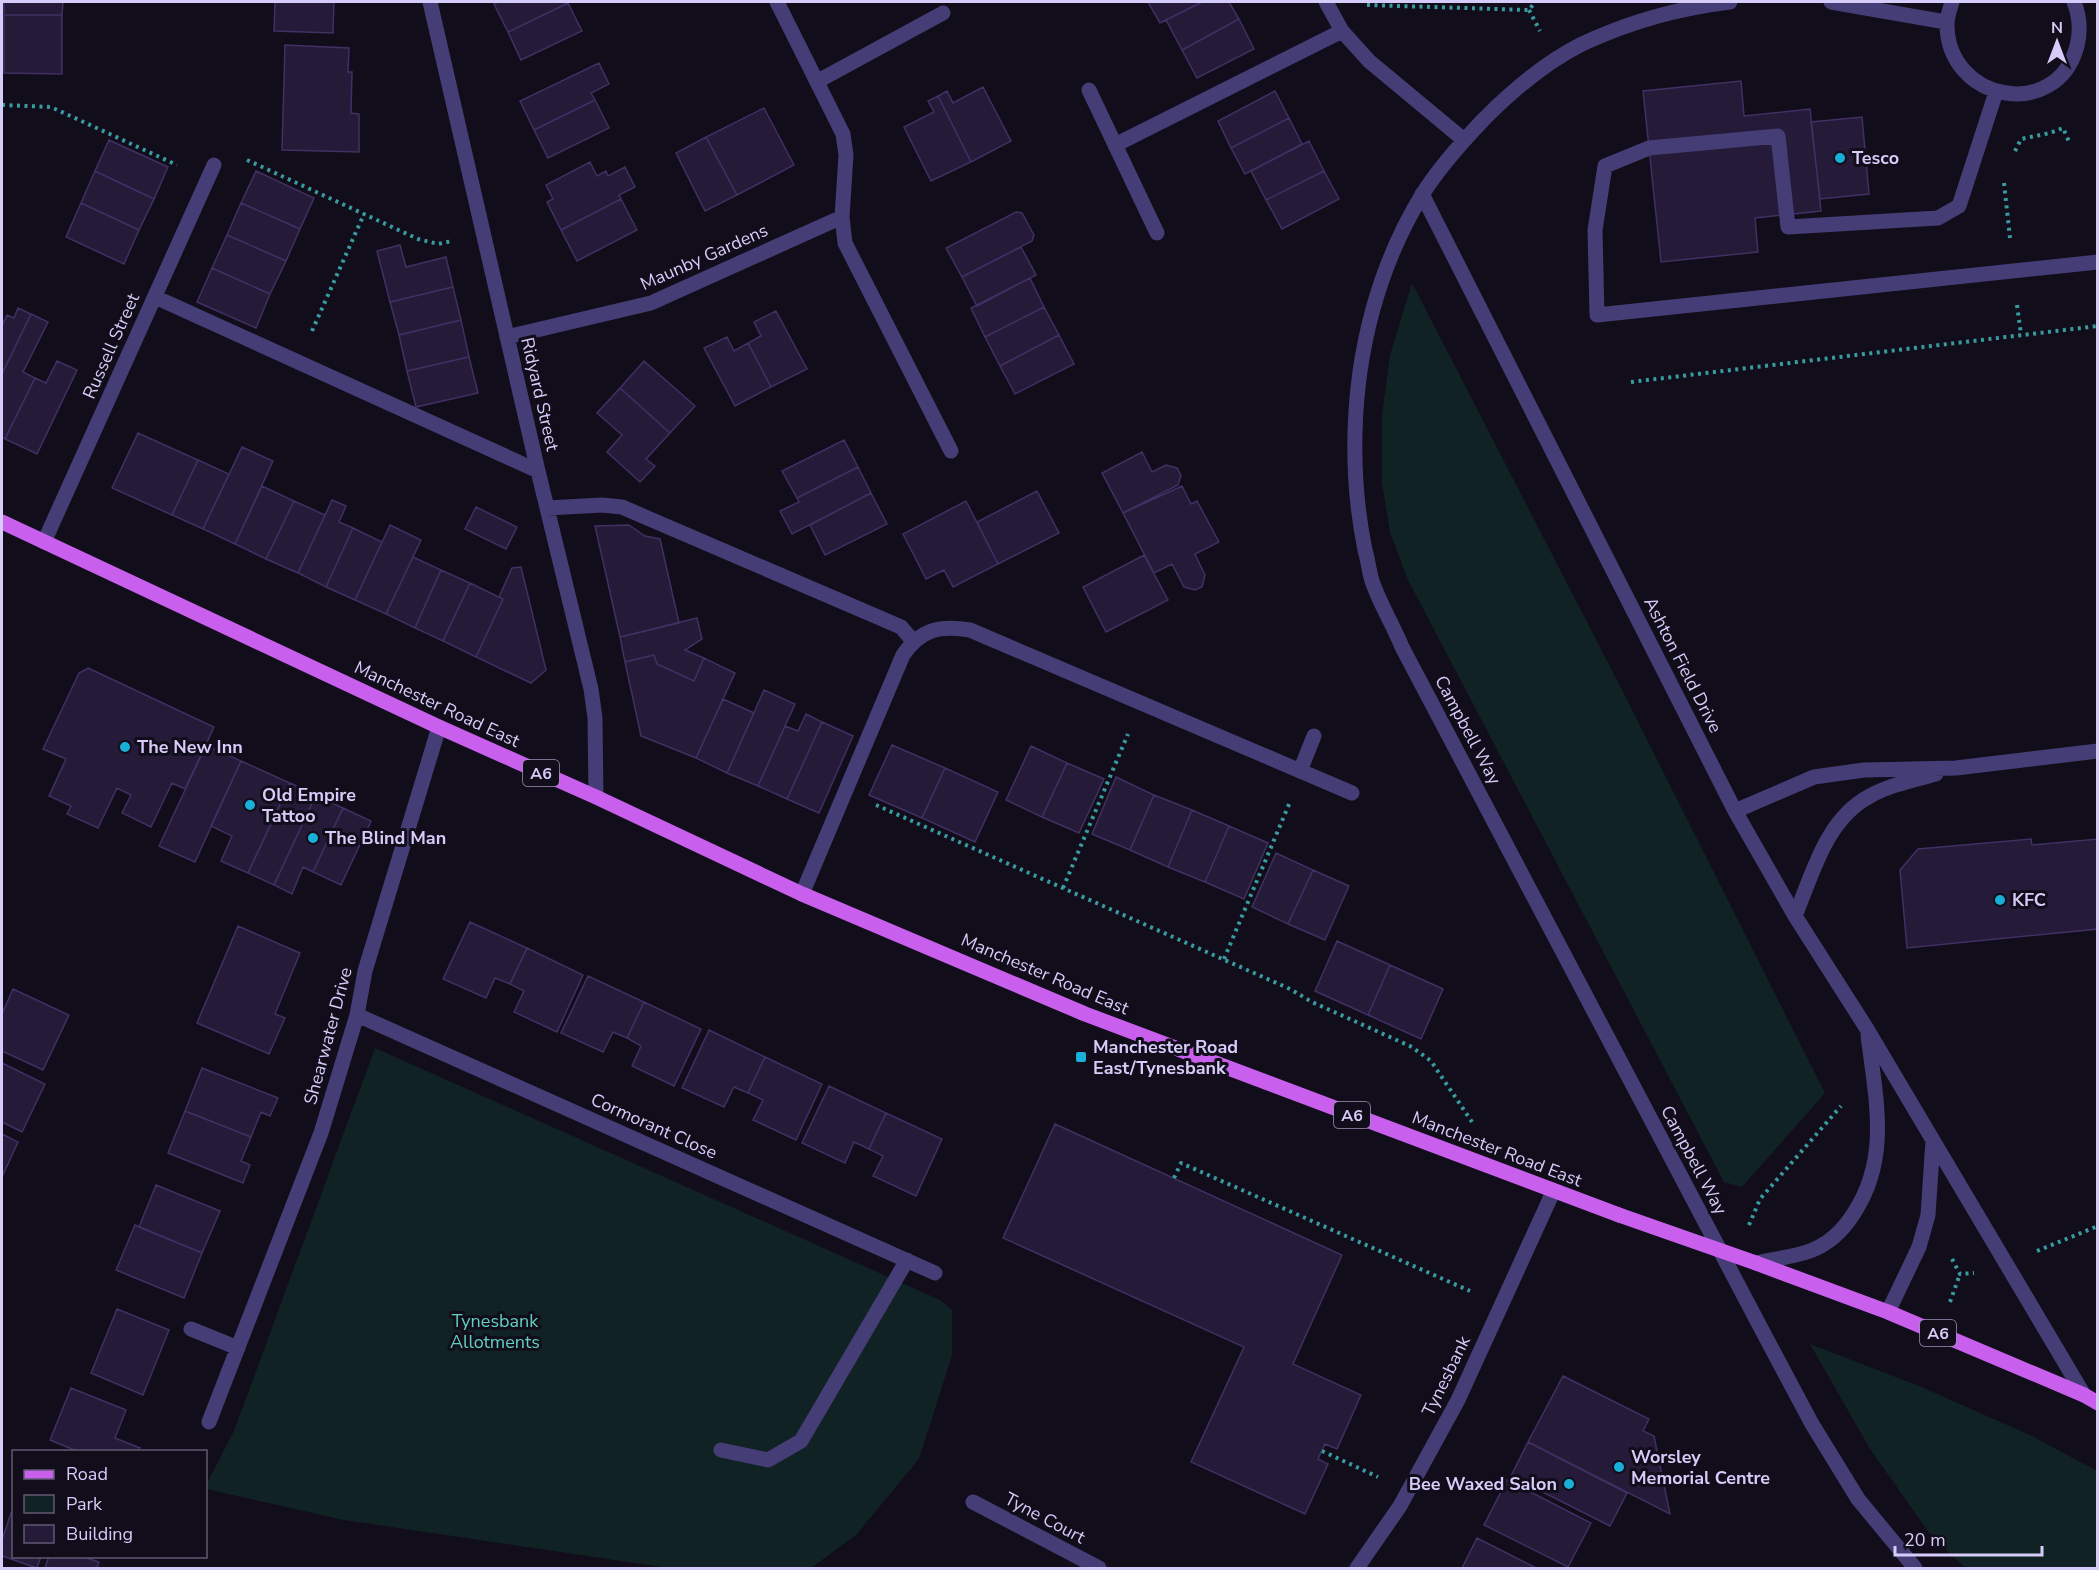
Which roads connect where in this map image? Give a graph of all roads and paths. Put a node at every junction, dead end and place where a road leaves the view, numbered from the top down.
1 (430, 2) edge
2 (777, 2) edge
3 (1535, 2) edge
4 (1730, 2) edge
5 (1831, 2) edge
6 (1952, 2) edge
7 (2074, 2) edge
8 (1327, 3) edge
9 (943, 13) dead end
10 (1946, 22) junction
11 (1342, 32) junction
12 (818, 81) junction
13 (1089, 90) dead end
14 (1996, 92) junction
15 (2, 105) edge
16 (1464, 140) junction
17 (2070, 144) dead end
18 (1115, 145) junction
19 (2012, 158) dead end
20 (211, 172) junction
21 (2004, 177) dead end
22 (1422, 194) junction
23 (364, 214) junction
24 (842, 216) junction
25 (1157, 233) dead end
26 (484, 235) junction
27 (2097, 262) edge
28 (2013, 271) junction
29 (155, 297) junction
30 (2097, 326) edge
31 (2021, 334) junction
32 (507, 337) junction
33 (298, 362) junction
34 (1631, 382) dead end
35 (951, 451) dead end
36 (538, 471) junction
37 (547, 508) junction
38 (2, 522) edge
39 (44, 542) junction
40 (913, 641) junction
41 (1141, 703) junction
42 (438, 727) junction
43 (1314, 736) dead end
44 (2097, 751) edge
45 (1956, 768) junction
46 (1301, 771) junction
47 (845, 791) junction
48 (1352, 793) dead end
49 (596, 797) junction
50 (1735, 811) junction
51 (1064, 888) junction
52 (802, 894) junction
53 (1795, 916) junction
54 (1224, 959) junction
55 (357, 1015) junction
56 (1867, 1029) junction
57 (1872, 1071) junction
58 (1474, 1126) dead end
59 (1933, 1140) junction
60 (1174, 1179) dead end
61 (1553, 1192) junction
62 (2097, 1226) edge
63 (1737, 1256) junction
64 (907, 1260) junction
65 (1756, 1263) junction
66 (2006, 1264) junction
67 (935, 1274) dead end
68 (1501, 1305) junction
69 (1888, 1312) junction
70 (191, 1329) dead end
71 (237, 1348) junction
72 (2091, 1399) edge
73 (209, 1422) dead end
74 (722, 1450) dead end
75 (1322, 1451) dead end
76 (1408, 1490) junction
77 (973, 1502) dead end
78 (1098, 1569) edge
79 (1358, 1569) edge
80 (1915, 1569) edge

1 - 26 street, Ridyard Street
2 - 12 street
3 - 8 path
4 - 16 street, Campbell Way
5 - 10 street
6 - 10 street
7 - 14 street
8 - 11 street
9 - 12 street
10 - 14 street
11 - 16 street
11 - 18 street
12 - 24 street
13 - 18 street
14 - 28 street
15 - 20 path
16 - 22 street, Campbell Way
17 - 19 path
18 - 25 street
20 - 23 path
20 - 29 street, Russell Street
21 - 28 path
22 - 50 street, Ashton Field Drive
22 - 80 street, Campbell Way
23 - 26 path
23 - 33 path
24 - 32 street, Maunby Gardens
24 - 35 street
26 - 32 street, Ridyard Street
27 - 28 street
28 - 31 path
29 - 33 street
29 - 39 street, Russell Street
30 - 31 path
31 - 34 path
32 - 36 street, Ridyard Street
33 - 36 street
36 - 37 street, Ridyard Street
37 - 40 street
37 - 49 street, Ridyard Street
38 - 39 main road, Manchester Road East / A6
39 - 42 main road, Manchester Road East / A6
40 - 41 street
40 - 47 street
41 - 46 street
41 - 51 path
42 - 49 main road, Manchester Road East / A6
42 - 55 street, Shearwater Drive
43 - 46 street
44 - 45 street
45 - 50 street
45 - 53 street
46 - 48 street
46 - 54 path
47 - 51 path
47 - 52 street
49 - 52 main road, Manchester Road East / A6
50 - 53 street, Ashton Field Drive
51 - 54 path
52 - 61 main road, Manchester Road East / A6
53 - 56 street, Ashton Field Drive
54 - 58 path
55 - 64 street, Cormorant Close
55 - 71 street, Shearwater Drive
56 - 57 street
56 - 59 street, Ashton Field Drive
57 - 63 path
57 - 65 street
59 - 66 street, Ashton Field Drive
59 - 69 street
60 - 68 path
61 - 63 main road, Manchester Road East / A6, bridge
61 - 68 street, Tynesbank
62 - 66 path
63 - 65 main road, Manchester Road East / A6, bridge
64 - 67 street, Cormorant Close
64 - 74 street
65 - 69 main road, Manchester Road East / A6
66 - 72 street, Ashton Field Drive
68 - 76 street, Tynesbank
69 - 72 main road, Manchester Road East / A6
70 - 71 street
71 - 73 street, Shearwater Drive
75 - 76 path
76 - 79 street, Tynesbank
77 - 78 street, Tyne Court

